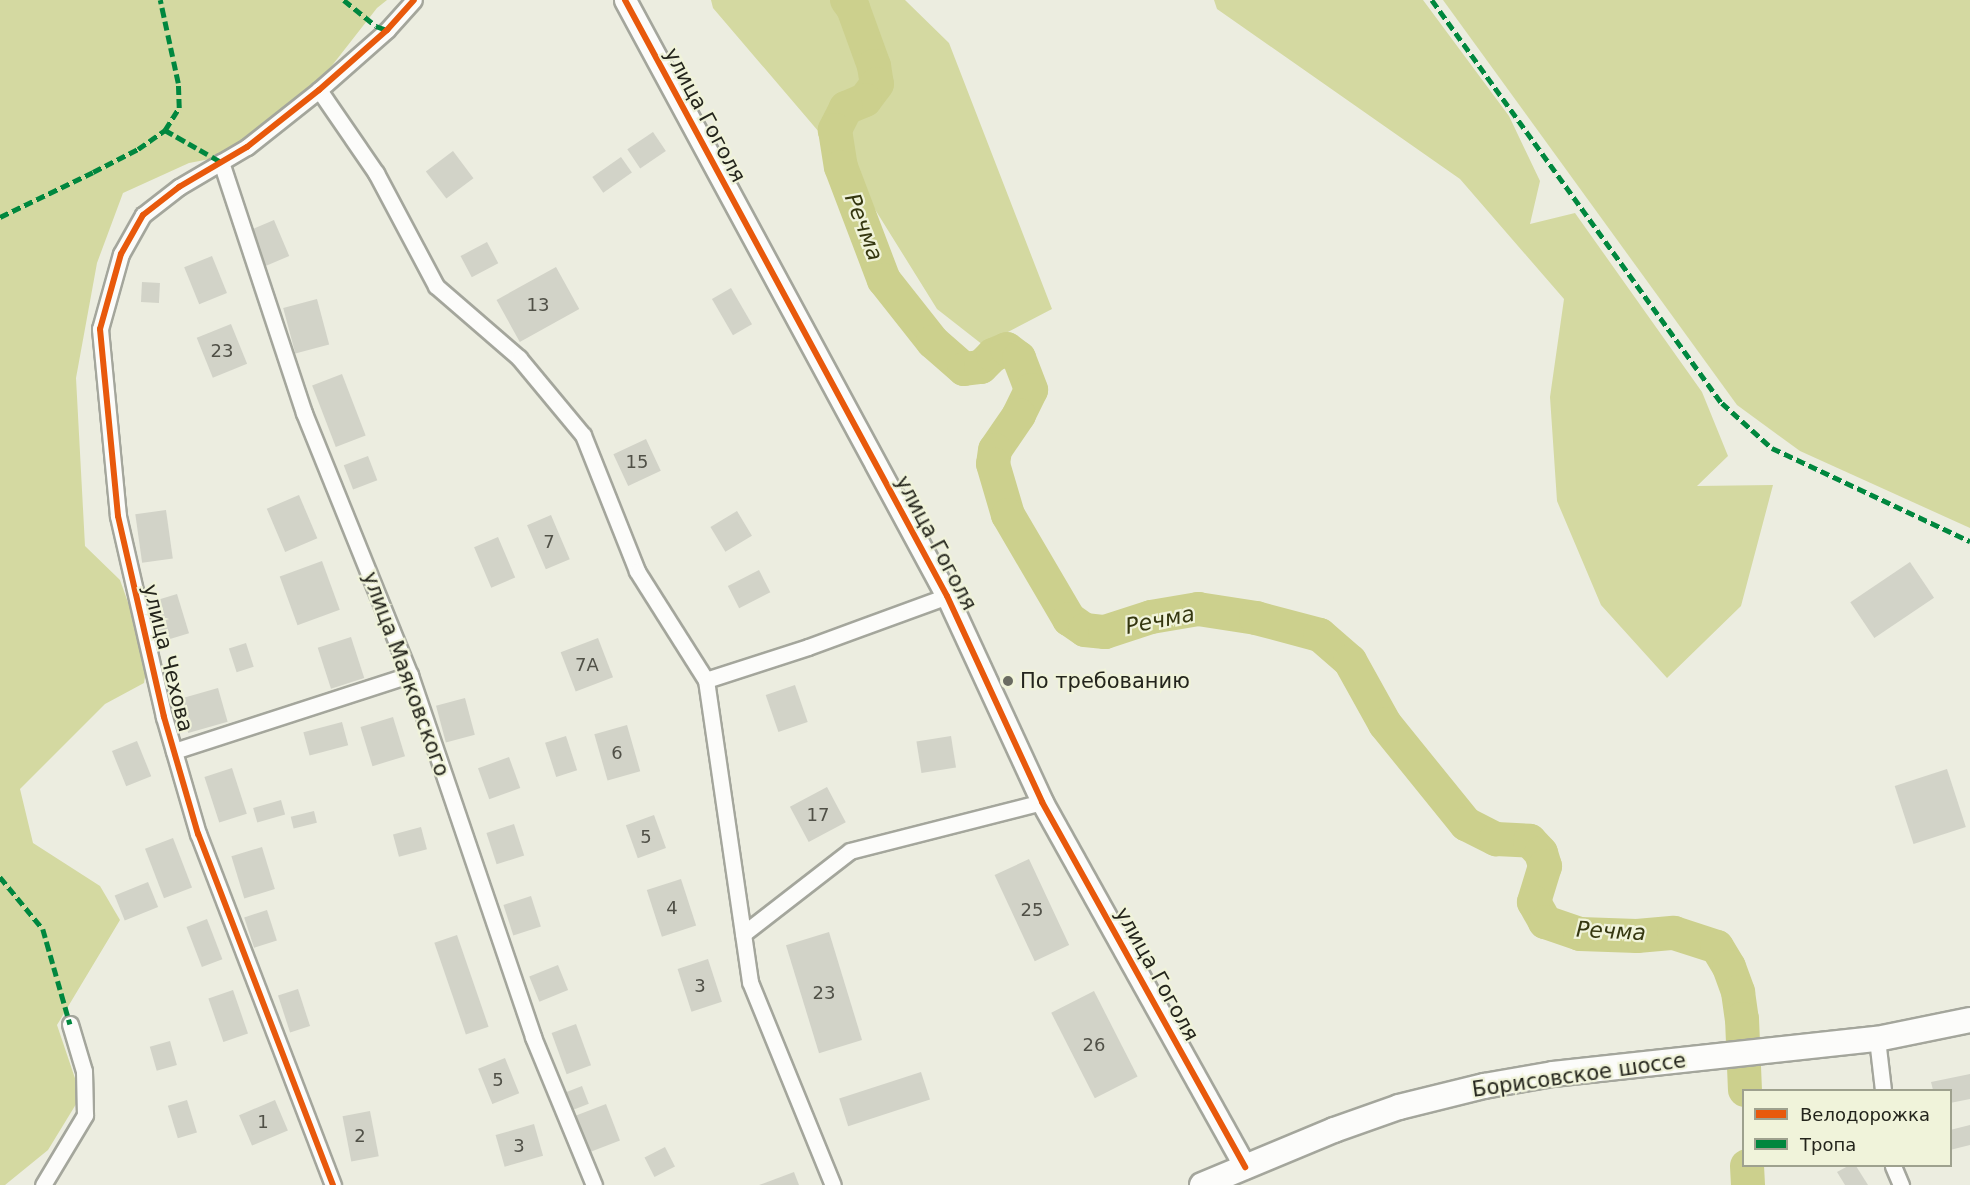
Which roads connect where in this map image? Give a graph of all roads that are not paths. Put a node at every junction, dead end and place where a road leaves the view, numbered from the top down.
1 (414, 0) edge
2 (625, 0) edge
3 (319, 90) junction
4 (220, 162) junction
5 (947, 596) junction
6 (410, 675) junction
7 (706, 680) junction
8 (174, 751) junction
9 (1042, 802) junction
10 (743, 934) junction
11 (1970, 1020) edge
12 (70, 1024) dead end
13 (1877, 1039) junction
14 (1883, 1089) edge
15 (1245, 1167) junction
16 (1893, 1167) edge
17 (43, 1185) edge
18 (333, 1185) edge
19 (594, 1185) edge
20 (833, 1185) edge
21 (1202, 1185) edge
22 (1901, 1185) edge

1 - 3 street, улица Чехова
2 - 5 street, улица Гоголя
3 - 4 street, улица Чехова
3 - 7 street
4 - 6 street, улица Маяковского
4 - 8 street, улица Чехова
5 - 7 street
5 - 9 street, улица Гоголя
6 - 8 street
6 - 19 street, улица Маяковского
7 - 10 street
8 - 18 street, улица Чехова
9 - 10 street
9 - 15 street, улица Гоголя
10 - 20 street
11 - 13 main road, Борисовское шоссе
12 - 17 street
13 - 14 street
13 - 15 main road, Борисовское шоссе
15 - 21 main road, Борисовское шоссе
16 - 22 street

